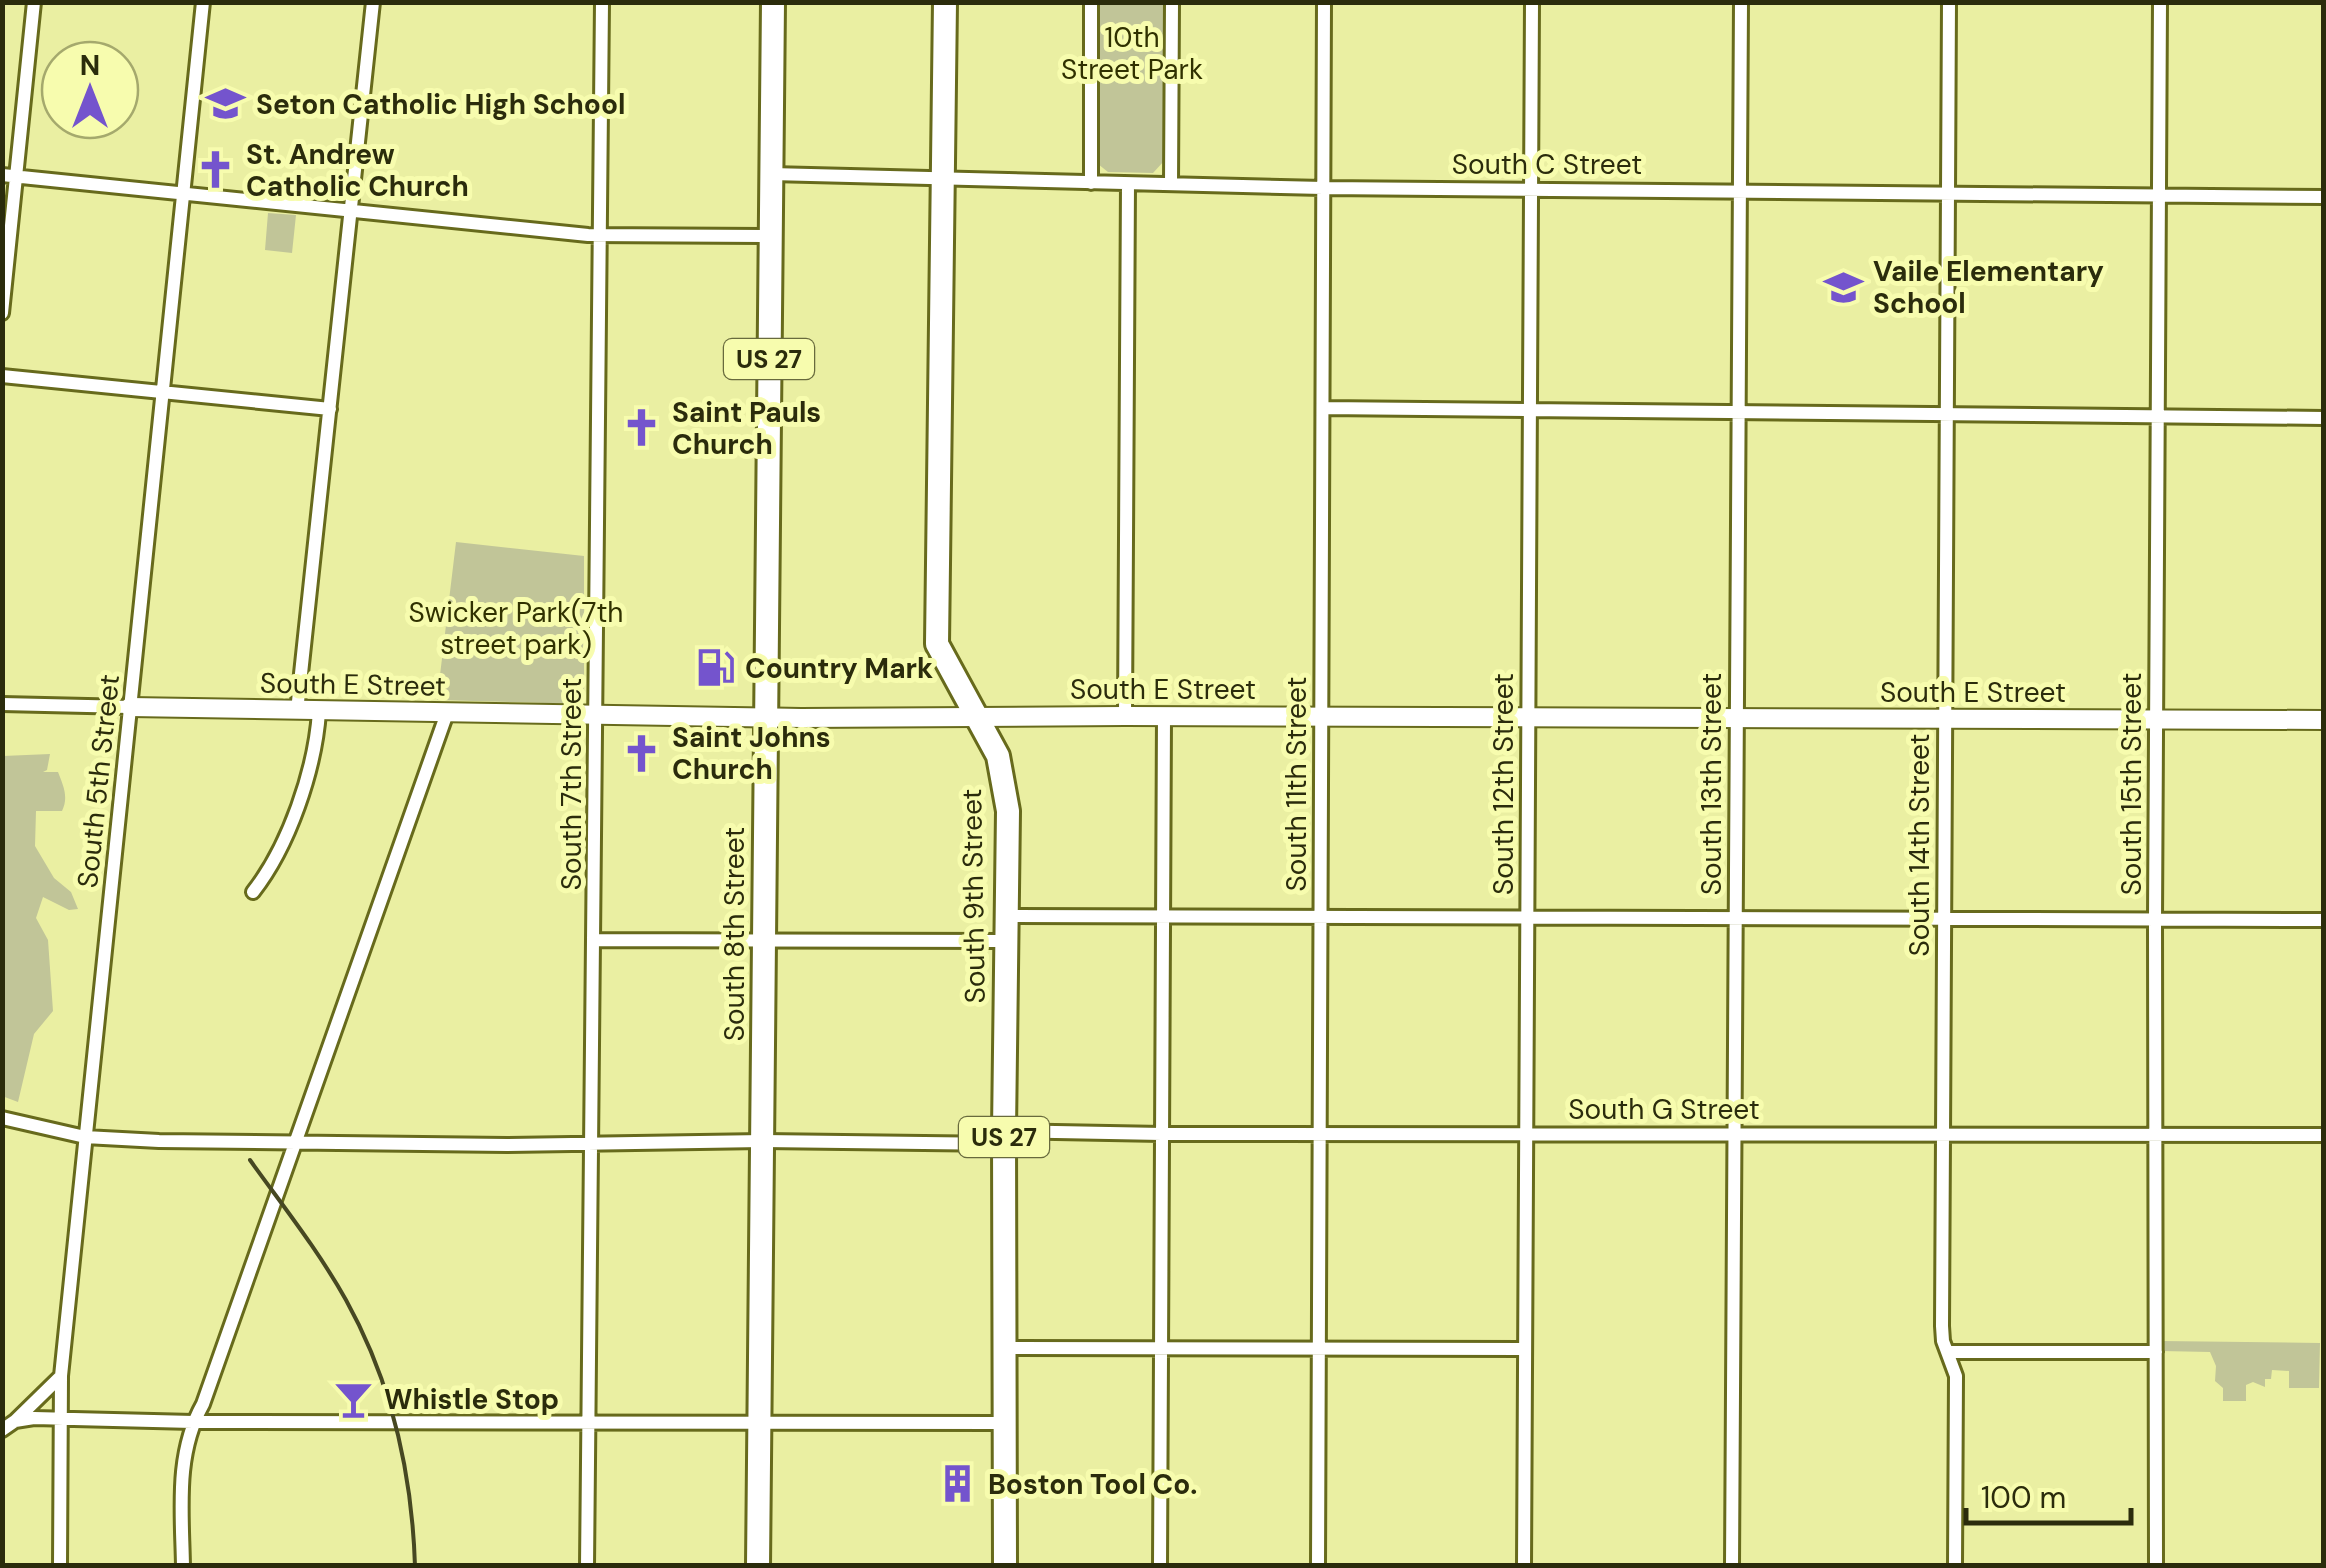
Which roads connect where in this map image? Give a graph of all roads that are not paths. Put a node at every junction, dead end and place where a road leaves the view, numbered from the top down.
1 (34, 2) edge
2 (204, 2) edge
3 (373, 2) edge
4 (602, 2) edge
5 (772, 2) edge
6 (944, 2) edge
7 (1091, 2) edge
8 (1172, 2) edge
9 (1324, 2) edge
10 (1532, 2) edge
11 (1741, 2) edge
12 (1950, 2) edge
13 (2160, 2) edge
14 (771, 174) junction
15 (9, 176) edge
16 (943, 177) junction
17 (1091, 183) junction
18 (1128, 184) junction
19 (1171, 184) junction
20 (1323, 188) junction
21 (1532, 188) junction
22 (1739, 190) junction
23 (184, 193) junction
24 (1948, 193) junction
25 (2159, 195) junction
26 (2324, 197) edge
27 (350, 212) junction
28 (599, 235) junction
29 (770, 236) junction
30 (2, 313) edge
31 (2, 376) edge
32 (163, 392) junction
33 (1323, 408) junction
34 (330, 409) junction
35 (1530, 409) junction
36 (1739, 411) junction
37 (1947, 413) junction
38 (2157, 414) junction
39 (2324, 418) edge
40 (2, 704) edge
41 (130, 706) junction
42 (297, 711) junction
43 (319, 712) junction
44 (447, 713) junction
45 (596, 713) junction
46 (766, 716) junction
47 (974, 716) junction
48 (1126, 716) junction
49 (1321, 716) junction
50 (1164, 717) junction
51 (1529, 717) junction
52 (1737, 718) junction
53 (1944, 719) junction
54 (2156, 719) junction
55 (2324, 720) edge
56 (253, 892) dead end
57 (1006, 916) junction
58 (1320, 916) junction
59 (1527, 916) junction
60 (1162, 917) junction
61 (1736, 917) junction
62 (1944, 918) junction
63 (2155, 919) junction
64 (2324, 920) edge
65 (594, 940) junction
66 (764, 940) junction
67 (1006, 942) junction
68 (2, 1118) edge
69 (1162, 1134) junction
70 (1318, 1134) junction
71 (1526, 1134) junction
72 (1735, 1134) junction
73 (1944, 1134) junction
74 (2155, 1134) junction
75 (2324, 1135) edge
76 (85, 1137) junction
77 (1004, 1137) junction
78 (297, 1141) junction
79 (762, 1141) junction
80 (592, 1143) junction
81 (1007, 1348) junction
82 (1160, 1348) junction
83 (1317, 1348) junction
84 (1524, 1349) junction
85 (1947, 1352) junction
86 (2156, 1352) junction
87 (60, 1376) junction
88 (58, 1419) junction
89 (15, 1421) junction
90 (193, 1422) junction
91 (588, 1422) junction
92 (758, 1422) junction
93 (1006, 1422) junction
94 (2, 1430) edge
95 (60, 1566) edge
96 (182, 1566) edge
97 (587, 1566) edge
98 (758, 1566) edge
99 (1005, 1566) edge
100 (1160, 1566) edge
101 (1318, 1566) edge
102 (1524, 1566) edge
103 (1732, 1566) edge
104 (1955, 1566) edge
105 (2156, 1566) edge

1 - 15 street
2 - 23 street, South 5th Street
3 - 27 street
4 - 28 street, South 7th Street
5 - 14 highway, South 8th Street / US 27
6 - 16 highway, South 9th Street / US 27
7 - 17 street
8 - 19 street
9 - 20 street, South 11th Street
10 - 21 street, South 12th Street
11 - 22 street, South 13th Street
12 - 24 street, South 14th Street
13 - 25 street, South 15th Street
14 - 16 street, South C Street
14 - 29 highway, South 8th Street / US 27
15 - 23 street
15 - 30 street
16 - 17 street, South C Street
16 - 47 highway, South 9th Street / US 27
17 - 18 street, South C Street
18 - 19 street, South C Street
18 - 48 street
19 - 20 street, South C Street
20 - 21 street, South C Street
20 - 33 street, South 11th Street
21 - 22 street, South C Street
21 - 35 street, South 12th Street
22 - 24 street, South C Street
22 - 36 street, South 13th Street
23 - 27 street
23 - 32 street, South 5th Street
24 - 25 street, South C Street
24 - 37 street, South 14th Street
25 - 26 street, South C Street
25 - 38 street, South 15th Street
27 - 28 street
27 - 34 street
28 - 29 street
28 - 45 street, South 7th Street
29 - 46 highway, South 8th Street / US 27
31 - 32 street
32 - 34 street
32 - 41 street, South 5th Street
33 - 35 street
33 - 49 street, South 11th Street
34 - 42 street
35 - 36 street
35 - 51 street, South 12th Street
36 - 37 street
36 - 52 street, South 13th Street
37 - 38 street
37 - 53 street, South 14th Street
38 - 39 street
38 - 54 street, South 15th Street
40 - 41 street, South E Street
41 - 42 street, South E Street
41 - 76 street, South 5th Street
42 - 43 street, South E Street
43 - 44 street, South E Street
43 - 56 street
44 - 45 street, South E Street
44 - 78 street
45 - 46 street, South E Street
45 - 65 street, South 7th Street
46 - 47 street, South E Street
46 - 66 highway, South 8th Street / US 27
47 - 48 street, South E Street
47 - 57 highway, South 9th Street / US 27
48 - 50 street, South E Street
49 - 50 street, South E Street
49 - 51 street, South E Street
49 - 58 street, South 11th Street
50 - 60 street
51 - 52 street, South E Street
51 - 59 street, South 12th Street
52 - 53 street, South E Street
52 - 61 street, South 13th Street
53 - 54 street, South E Street
53 - 62 street, South 14th Street
54 - 55 street, South E Street
54 - 63 street, South 15th Street
57 - 60 street
57 - 67 highway, South 9th Street / US 27
58 - 59 street
58 - 60 street
58 - 70 street, South 11th Street
59 - 61 street
59 - 71 street, South 12th Street
60 - 69 street
61 - 62 street
61 - 72 street, South 13th Street
62 - 63 street
62 - 73 street, South 14th Street
63 - 64 street
63 - 74 street, South 15th Street
65 - 66 street
65 - 80 street, South 7th Street
66 - 67 street
66 - 79 highway, South 8th Street / US 27
67 - 77 highway, South 9th Street / US 27
68 - 76 street, South G Street
69 - 70 street, South G Street
69 - 77 street, South G Street
69 - 82 street
70 - 71 street, South G Street
70 - 83 street, South 11th Street
71 - 72 street, South G Street
71 - 84 street, South 12th Street
72 - 73 street, South G Street
72 - 103 street, South 13th Street
73 - 74 street, South G Street
73 - 85 street, South 14th Street
74 - 75 street, South G Street
74 - 86 street, South 15th Street
76 - 78 street, South G Street
76 - 87 street, South 5th Street
77 - 79 street, South G Street
77 - 81 highway, South 9th Street / US 27
78 - 80 street, South G Street
78 - 90 street
79 - 80 street, South G Street
79 - 92 highway, South 8th Street / US 27
80 - 91 street, South 7th Street
81 - 82 street
81 - 93 highway, South 9th Street / US 27
82 - 83 street
82 - 100 street
83 - 84 street
83 - 101 street, South 11th Street
84 - 102 street, South 12th Street
85 - 86 street
85 - 104 street, South 14th Street
86 - 105 street, South 15th Street
87 - 88 street, South 5th Street
87 - 89 street
88 - 89 street
88 - 90 street
88 - 95 street, South 5th Street
89 - 94 street
90 - 91 street
90 - 96 street
91 - 92 street
91 - 97 street, South 7th Street
92 - 93 street
92 - 98 highway, South 8th Street / US 27
93 - 99 highway, South 9th Street / US 27

